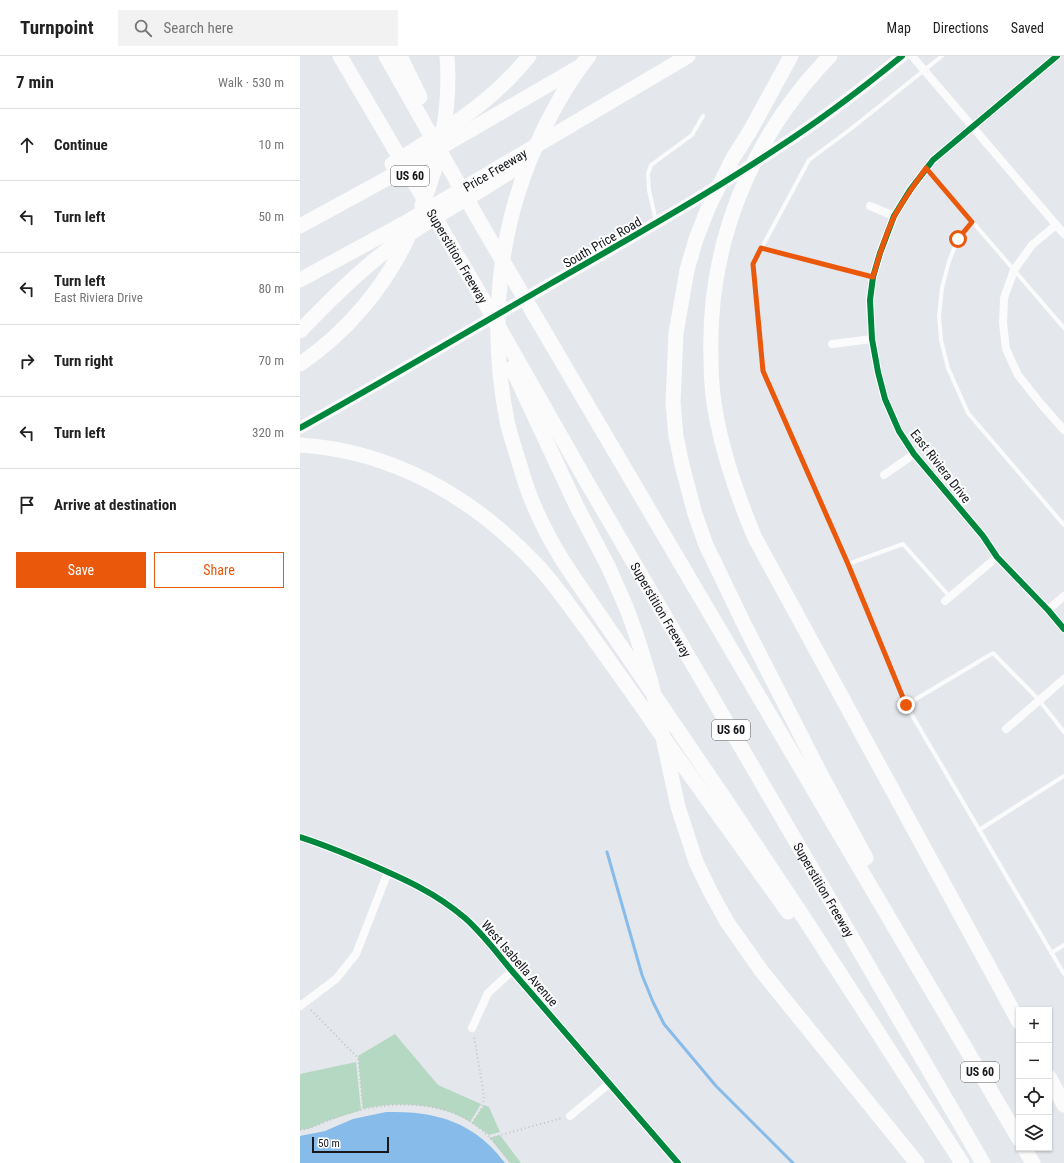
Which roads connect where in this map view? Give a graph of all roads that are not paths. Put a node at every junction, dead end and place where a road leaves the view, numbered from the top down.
1 (340, 56) edge
2 (386, 56) edge
3 (400, 56) edge
4 (447, 56) edge
5 (529, 56) edge
6 (589, 56) edge
7 (599, 56) edge
8 (688, 56) edge
9 (791, 56) edge
10 (830, 56) edge
11 (902, 56) edge
12 (912, 56) edge
13 (942, 56) edge
14 (1057, 56) edge
15 (924, 70) junction
16 (703, 116) dead end
17 (972, 126) junction
18 (926, 168) junction
19 (383, 175) junction
20 (870, 206) dead end
21 (894, 216) junction
22 (300, 222) edge
23 (972, 222) junction
24 (656, 223) junction
25 (414, 224) junction
26 (481, 224) junction
27 (1056, 225) junction
28 (300, 226) edge
29 (1064, 234) edge
30 (761, 248) junction
31 (1014, 270) junction
32 (873, 277) junction
33 (300, 280) edge
34 (481, 296) junction
35 (1064, 328) edge
36 (300, 331) edge
37 (872, 339) junction
38 (832, 344) dead end
39 (300, 364) edge
40 (300, 428) edge
41 (1064, 430) edge
42 (300, 445) edge
43 (914, 454) junction
44 (884, 474) dead end
45 (1064, 525) edge
46 (997, 557) junction
47 (848, 564) junction
48 (1064, 596) edge
49 (948, 599) joint
50 (1048, 610) junction
51 (1064, 629) edge
52 (1064, 679) edge
53 (1039, 700) junction
54 (906, 705) junction
55 (1006, 729) dead end
56 (1064, 732) edge
57 (1064, 776) edge
58 (717, 800) junction
59 (979, 830) junction
60 (300, 837) edge
61 (388, 872) junction
62 (1064, 945) edge
63 (1051, 953) junction
64 (512, 971) junction
65 (1064, 974) edge
66 (302, 1004) edge
67 (941, 1005) junction
68 (1016, 1016) edge
69 (472, 1028) road end
70 (1050, 1079) edge
71 (610, 1083) junction
72 (1064, 1105) edge
73 (570, 1116) road end
74 (1016, 1134) edge
75 (1026, 1151) edge
76 (678, 1163) edge
77 (917, 1163) edge
78 (962, 1163) edge
79 (983, 1163) edge
80 (1033, 1163) edge

1 - 34 highway, Superstition Freeway / US 60
2 - 26 highway, US 60
3 - 26 highway
4 - 39 highway
5 - 19 highway
6 - 58 highway
7 - 19 highway
8 - 25 highway, Price Freeway
9 - 67 highway
10 - 68 highway
11 - 24 main road, South Price Road
12 - 15 street
13 - 15 lane
14 - 17 street, East Riviera Drive
15 - 17 street
15 - 30 lane
16 - 24 lane
17 - 18 street, East Riviera Drive
17 - 27 street
18 - 21 street, East Riviera Drive
18 - 23 lane
19 - 22 highway
19 - 28 highway
20 - 21 street
21 - 32 street, East Riviera Drive
23 - 31 lane
23 - 45 lane
24 - 40 main road, South Price Road
25 - 33 highway, Price Freeway
25 - 36 highway
26 - 67 highway, US 60
27 - 29 street
27 - 31 street
30 - 32 lane
30 - 47 lane
31 - 35 lane
31 - 41 street
32 - 37 street, East Riviera Drive
34 - 77 highway
34 - 79 highway, Superstition Freeway / US 60
37 - 38 street
37 - 43 street, East Riviera Drive
42 - 58 highway
43 - 44 street
43 - 46 street, East Riviera Drive
46 - 49 street
46 - 50 street, East Riviera Drive
47 - 49 lane
47 - 54 lane
48 - 50 street
50 - 51 street, East Riviera Drive
52 - 53 street
53 - 54 lane
53 - 55 street
53 - 56 lane
54 - 59 lane
57 - 59 lane
58 - 78 highway
59 - 63 lane
60 - 61 street, West Isabella Avenue
61 - 64 street, West Isabella Avenue
61 - 66 street
62 - 63 lane
63 - 65 lane
64 - 69 street
64 - 71 street, West Isabella Avenue
67 - 74 highway, US 60
70 - 72 highway
71 - 73 street
71 - 76 street, West Isabella Avenue
75 - 80 highway

